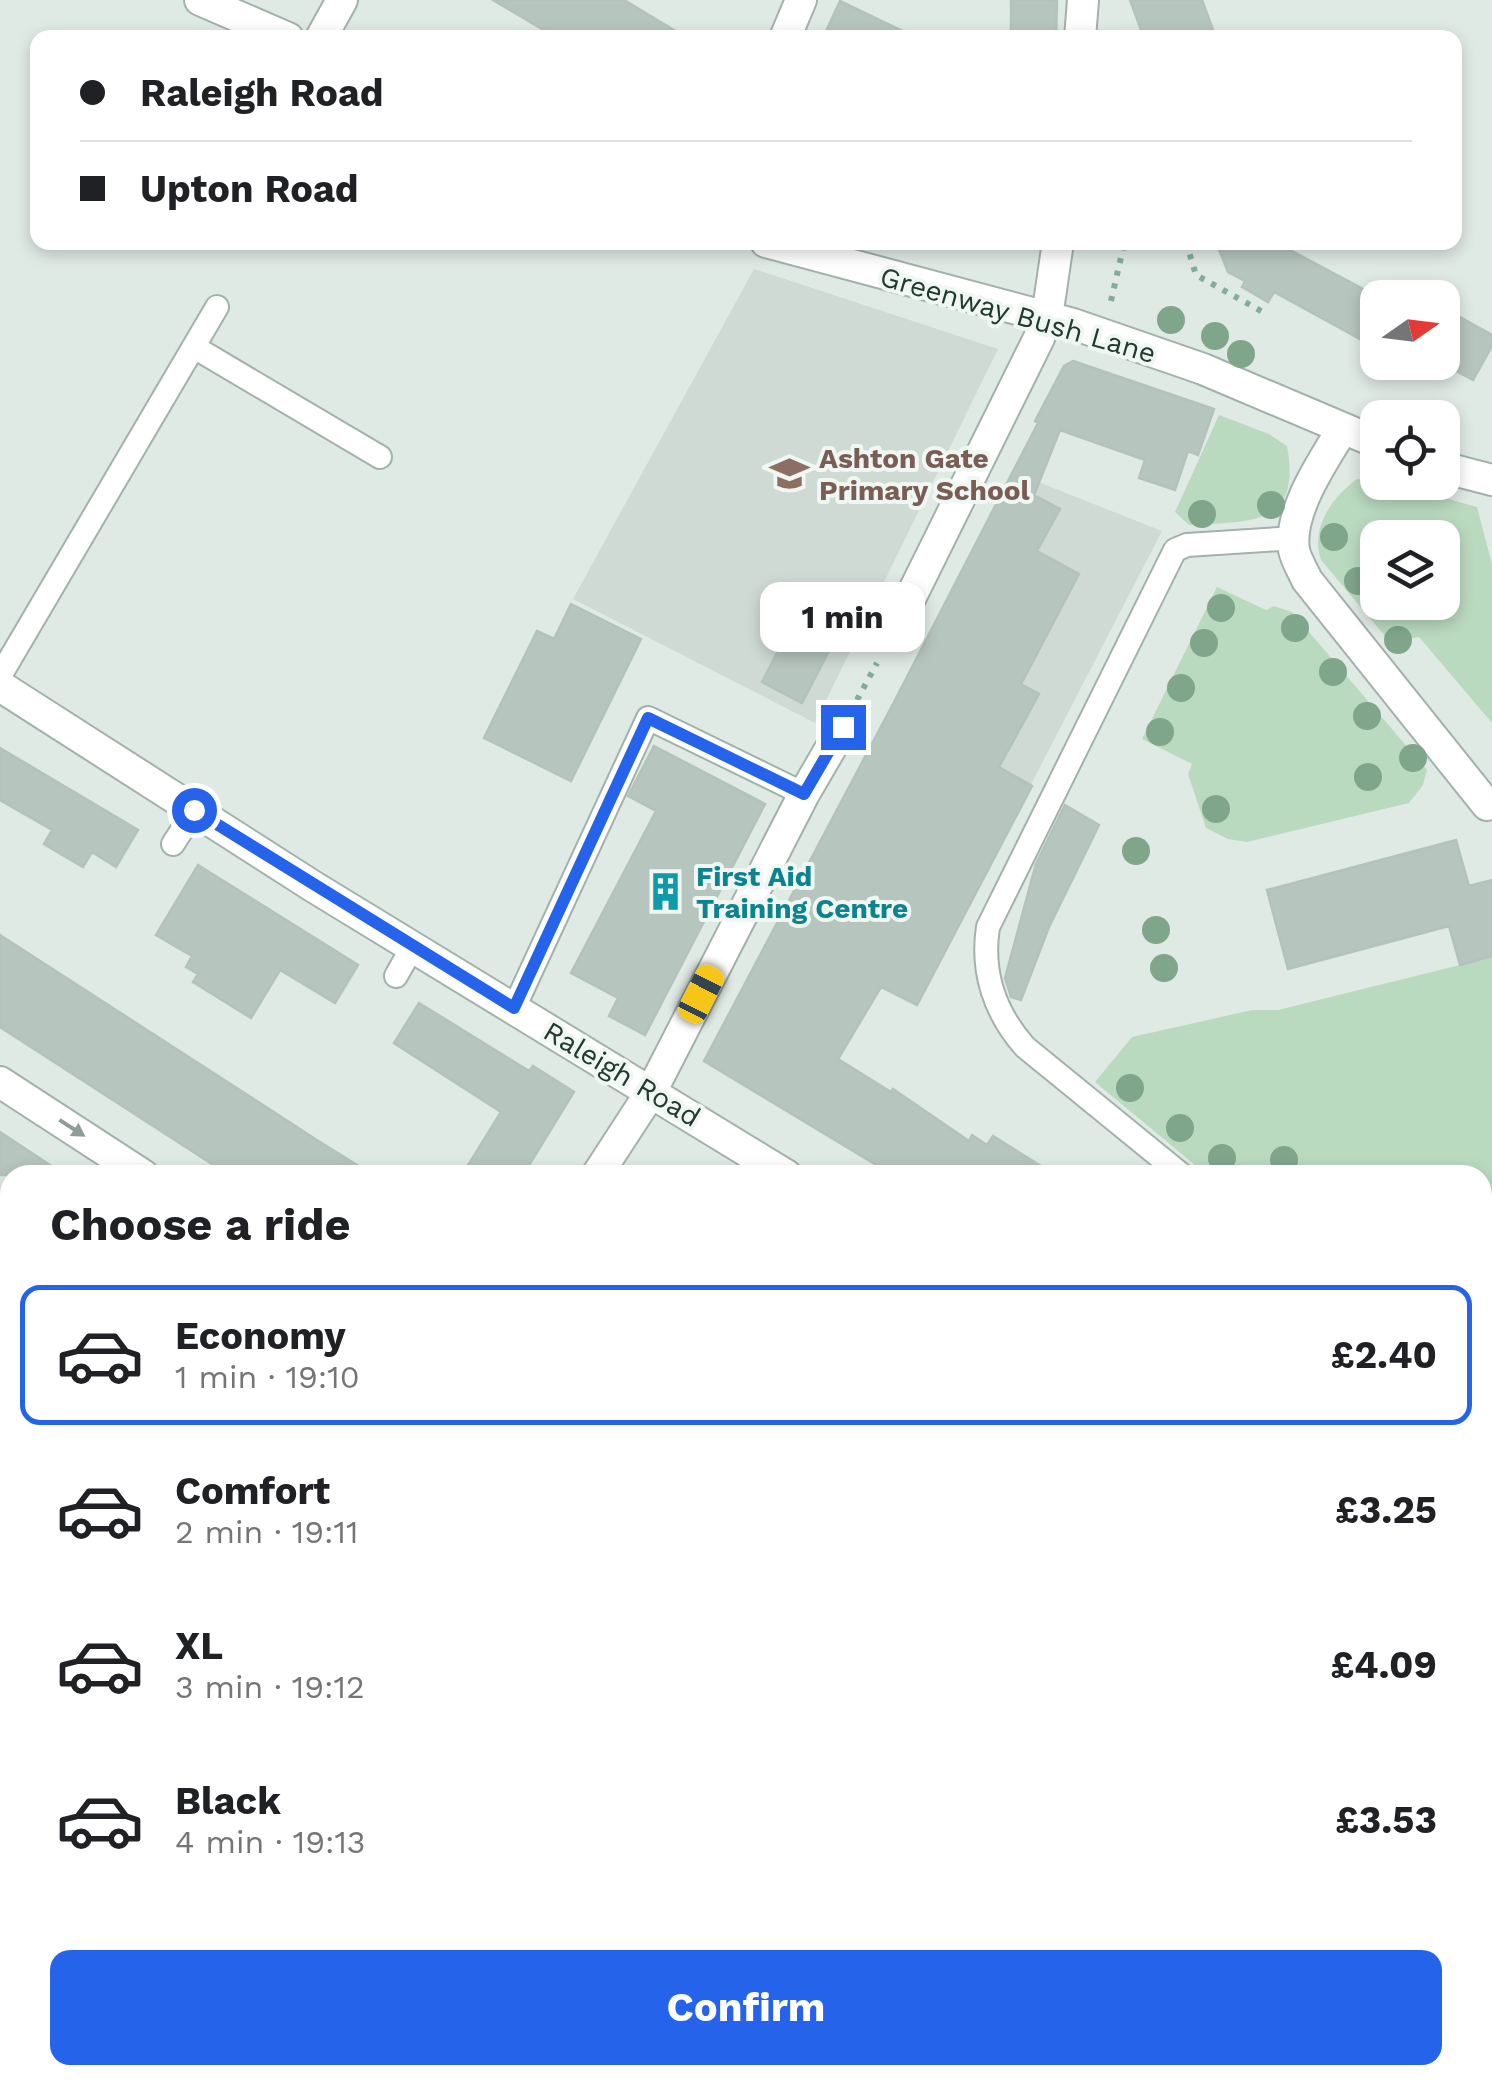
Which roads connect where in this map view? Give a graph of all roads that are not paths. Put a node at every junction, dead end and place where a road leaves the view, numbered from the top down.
1 (200, 0) edge
2 (342, 0) edge
3 (1083, 0) edge
4 (792, 3) edge
5 (269, 30) edge
6 (325, 30) edge
7 (787, 30) edge
8 (1081, 30) edge
9 (796, 250) edge
10 (1057, 250) edge
11 (217, 307) dead end
12 (1047, 317) junction
13 (194, 347) junction
14 (1342, 430) junction
15 (1360, 436) edge
16 (380, 457) dead end
17 (1460, 472) edge
18 (1492, 480) edge
19 (1295, 538) junction
20 (892, 635) road end
21 (0, 676) edge
22 (0, 686) edge
23 (843, 727) road end
24 (804, 794) junction
25 (1487, 806) dead end
26 (194, 810) junction
27 (173, 844) dead end
28 (413, 946) junction
29 (396, 976) dead end
30 (514, 1008) junction
31 (0, 1082) edge
32 (651, 1092) junction
33 (128, 1165) edge
34 (603, 1165) edge
35 (770, 1165) edge
36 (1170, 1165) edge

1 - 5 street
2 - 6 street
3 - 8 street
4 - 7 street
9 - 12 street, Greenway Bush Lane
10 - 12 street
11 - 13 lane
12 - 14 street, Greenway Bush Lane
12 - 20 street
13 - 16 lane
13 - 21 lane
14 - 15 street, Greenway Bush Lane
14 - 19 street
17 - 18 street
19 - 25 street
19 - 36 lane
22 - 26 street, Raleigh Road
23 - 24 street
24 - 30 lane
24 - 32 street
26 - 27 lane
26 - 28 street, Raleigh Road
28 - 29 lane
28 - 30 street, Raleigh Road
30 - 32 street, Raleigh Road
31 -> 33 street
32 - 34 street
32 - 35 street, Raleigh Road

